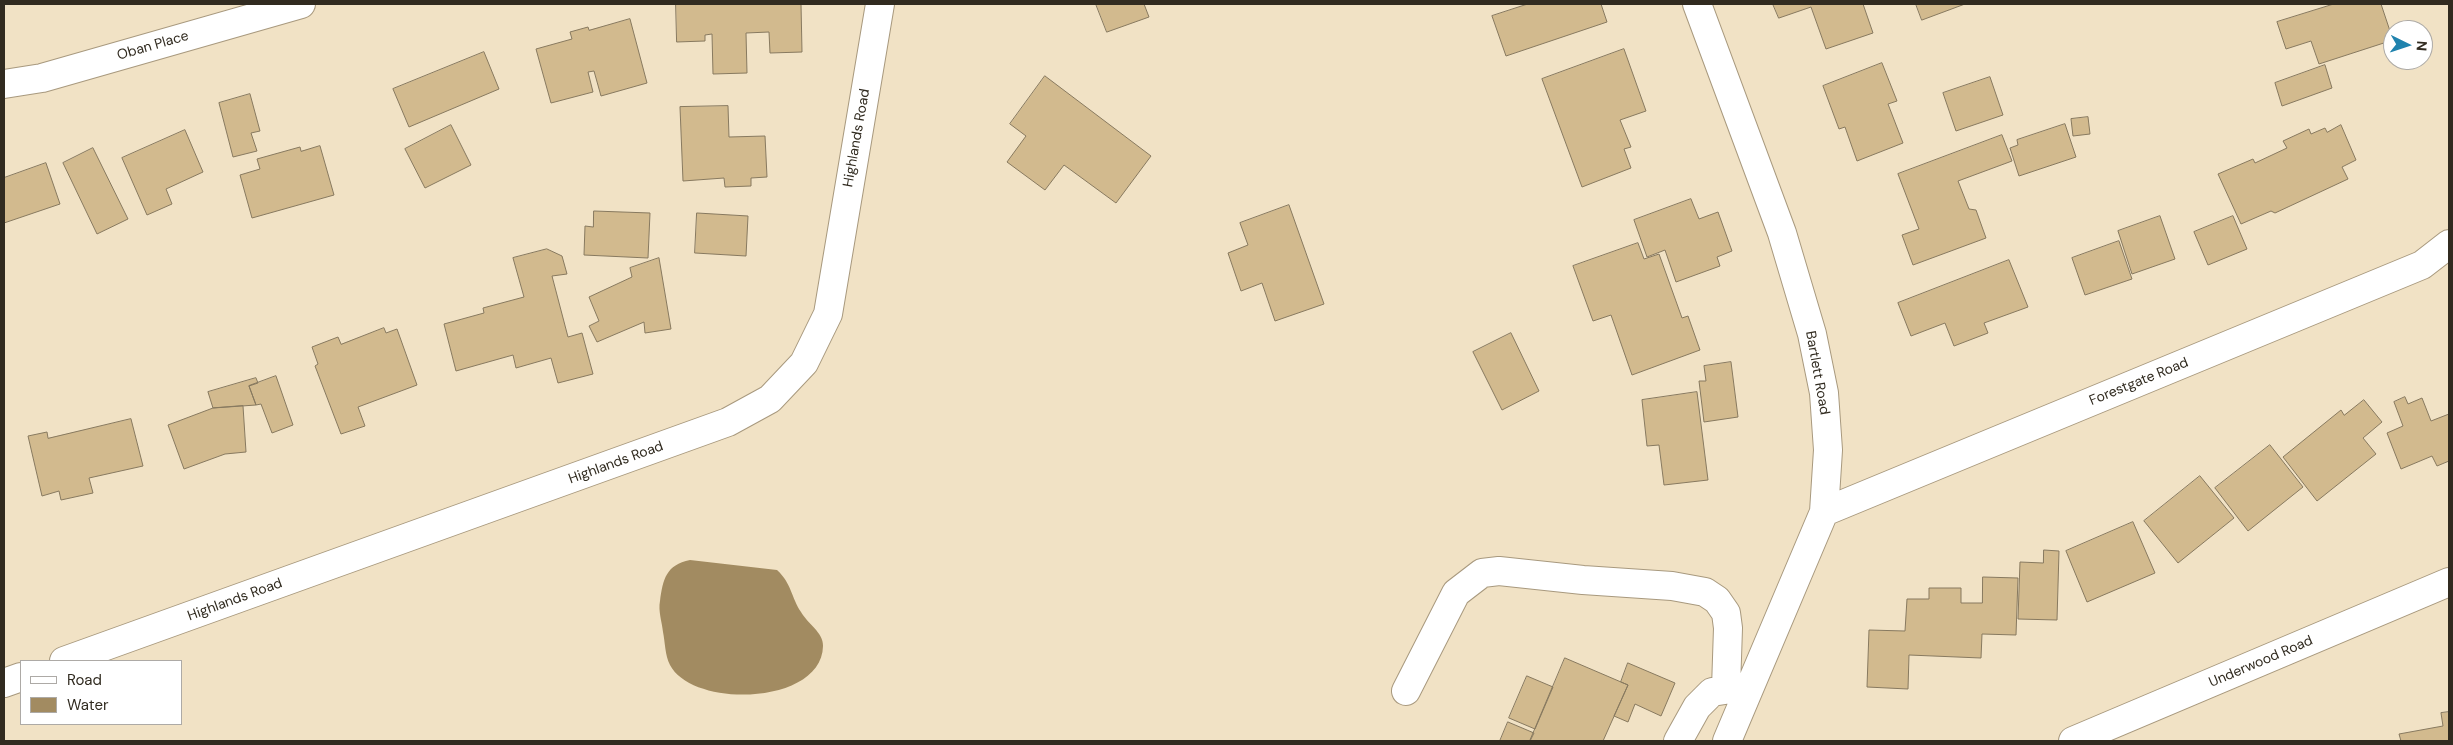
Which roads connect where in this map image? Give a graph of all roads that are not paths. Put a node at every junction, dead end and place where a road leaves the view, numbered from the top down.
1 (301, 4) edge
2 (880, 4) edge
3 (1697, 4) edge
4 (4, 84) edge
5 (2449, 244) edge
6 (1824, 512) junction
7 (2449, 582) edge
8 (67, 660) edge
9 (20, 677) edge
10 (4, 683) edge
11 (1738, 687) junction
12 (1406, 692) dead end
13 (1736, 735) edge
14 (1678, 741) edge
15 (2073, 741) edge

1 - 4 street, Oban Place
2 - 8 street, Highlands Road
3 - 6 street, Bartlett Road
5 - 6 street, Forestgate Road
6 - 11 street, Bartlett Road
7 - 15 street, Underwood Road
9 - 10 street
11 - 12 street
11 - 13 street, Bartlett Road
11 - 14 street

